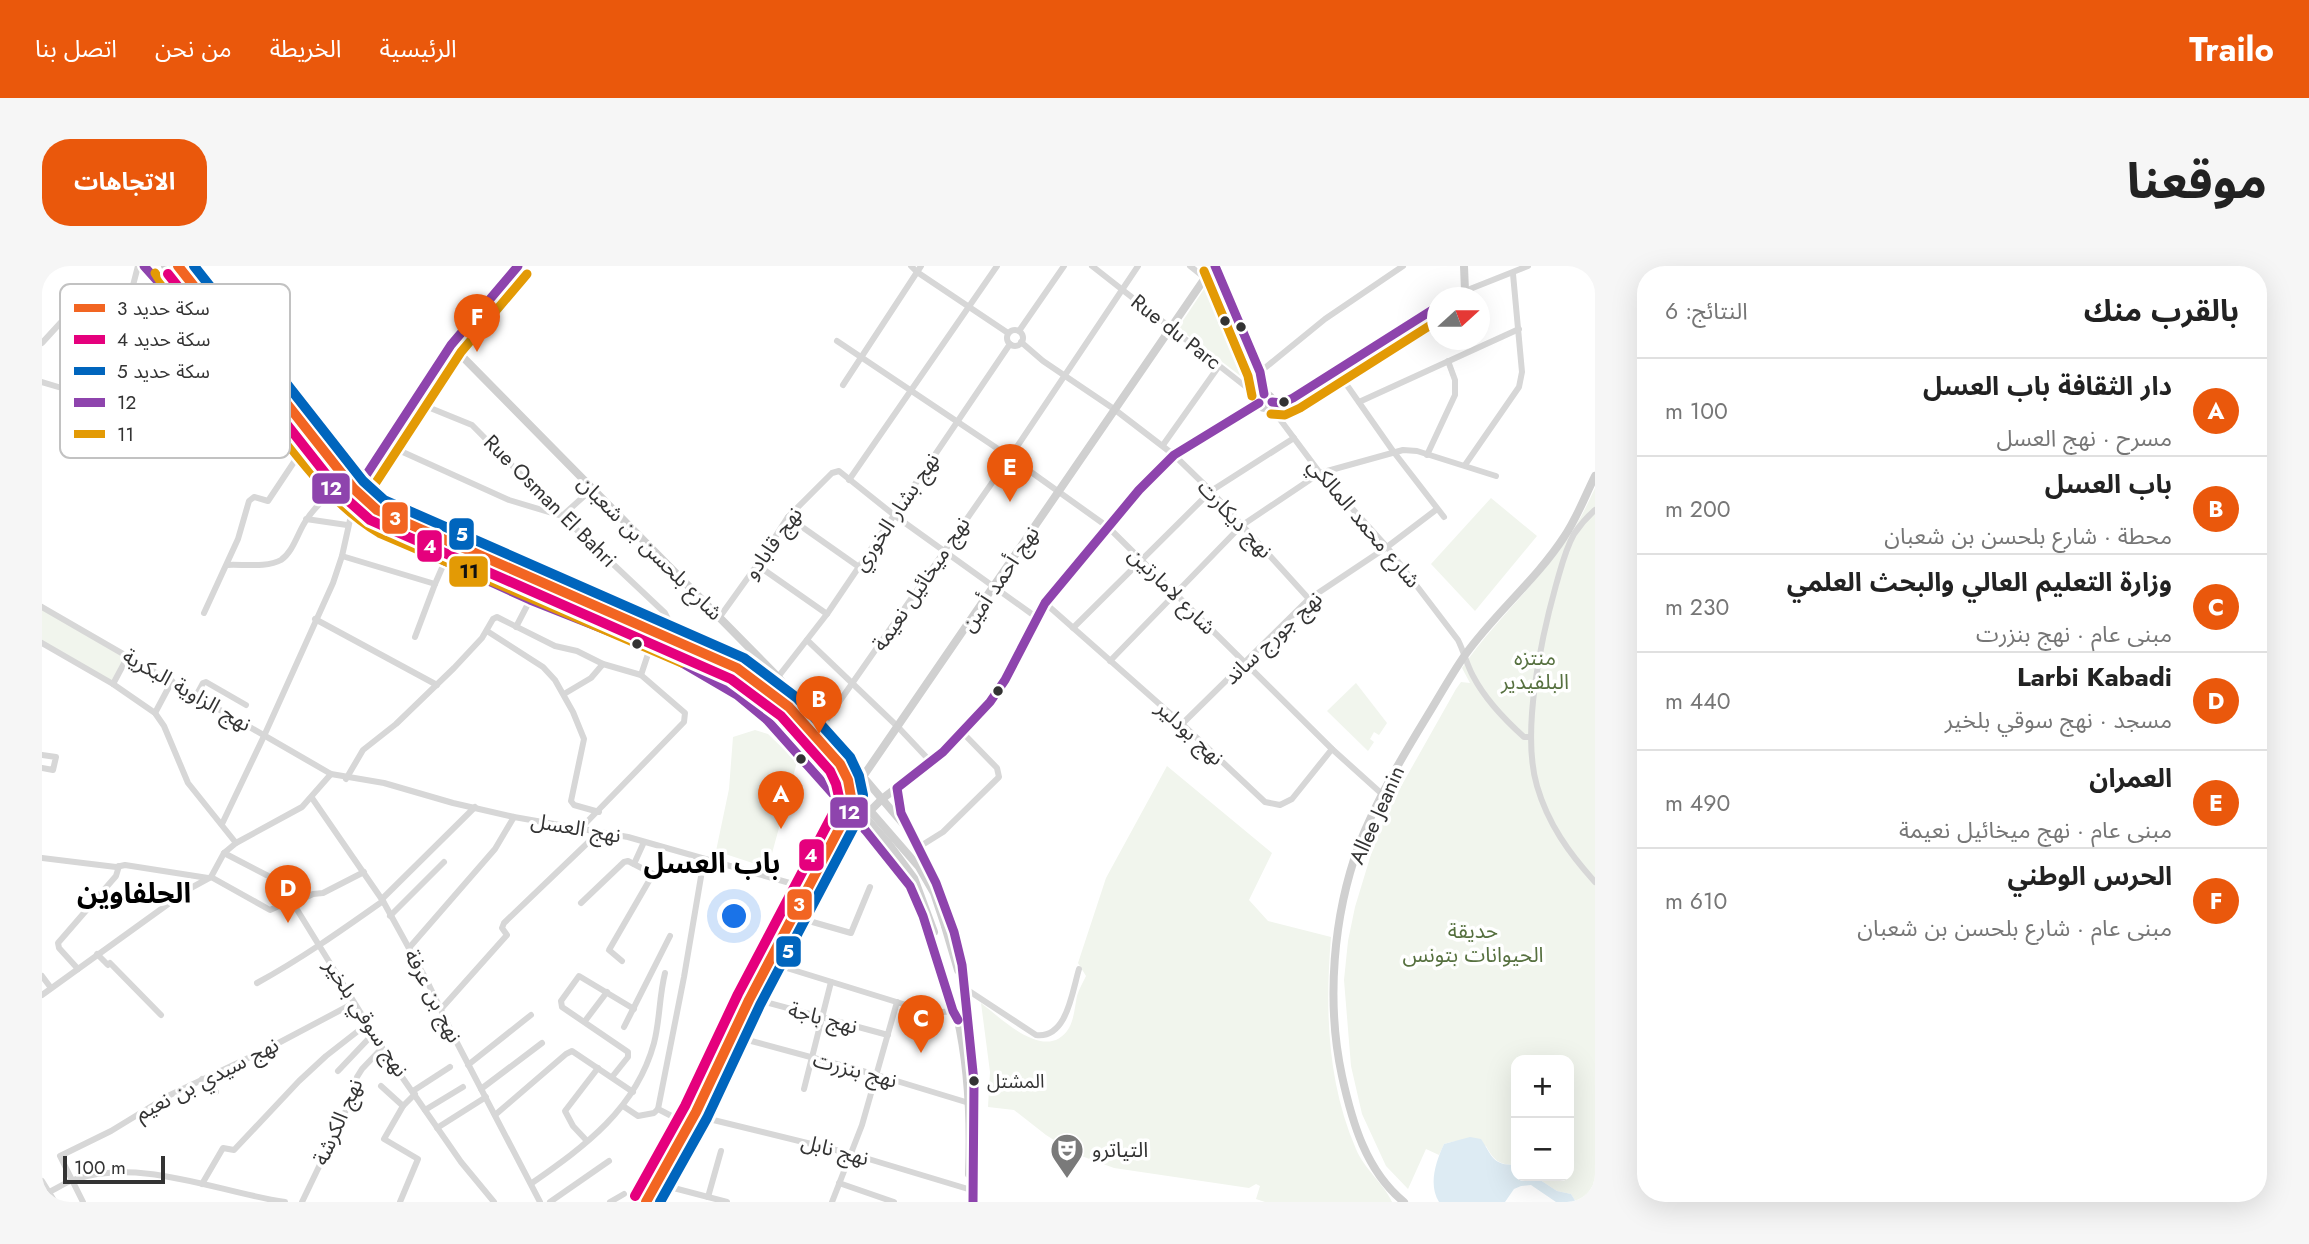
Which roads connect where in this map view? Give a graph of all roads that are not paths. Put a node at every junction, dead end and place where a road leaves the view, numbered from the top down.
1 (138, 266) edge
2 (144, 266) edge
3 (150, 266) edge
4 (162, 266) edge
5 (518, 266) edge
6 (911, 266) edge
7 (997, 266) edge
8 (1064, 266) edge
9 (1092, 266) edge
10 (1138, 266) edge
11 (1190, 266) edge
12 (1215, 266) edge
13 (1403, 266) edge
14 (1464, 266) edge
15 (1528, 266) edge
16 (919, 269) edge
17 (1513, 274) junction
18 (1205, 278) joint
19 (133, 284) edge
20 (160, 284) edge
21 (164, 284) edge
22 (177, 284) edge
23 (1465, 287) edge
24 (1476, 287) edge
25 (1122, 289) junction
26 (969, 306) junction
27 (1427, 313) edge
28 (60, 324) edge
29 (1172, 328) junction
30 (1519, 329) junction
31 (1019, 331) junction
32 (1008, 333) junction
33 (838, 341) dead end
34 (1021, 342) junction
35 (42, 344) edge
36 (1010, 344) junction
37 (451, 345) junction
38 (862, 358) junction
39 (1448, 361) junction
40 (1219, 366) junction
41 (1337, 371) junction
42 (1260, 372) junction
43 (1064, 375) junction
44 (42, 382) edge
45 (843, 385) dead end
46 (60, 387) edge
47 (911, 392) junction
48 (1261, 398) junction
49 (413, 401) junction
50 (1359, 402) junction
51 (1271, 404) junction
52 (1114, 409) junction
53 (957, 422) junction
54 (290, 426) edge
55 (1294, 438) junction
56 (290, 440) edge
57 (385, 444) junction
58 (1163, 445) junction
59 (1393, 451) junction
60 (300, 453) junction
61 (1174, 455) junction
62 (1427, 455) junction
63 (1010, 457) junction
64 (1465, 465) junction
65 (1320, 473) junction
66 (1595, 475) edge
67 (1496, 476) dead end
68 (849, 480) junction
69 (360, 483) junction
70 (592, 489) junction
71 (1211, 491) junction
72 (334, 492) junction
73 (1059, 492) junction
74 (346, 493) junction
75 (1437, 509) junction
76 (1595, 510) edge
77 (352, 511) junction
78 (894, 515) junction
79 (562, 516) junction
80 (788, 517) junction
81 (1444, 517) dead end
82 (306, 519) junction
83 (347, 525) junction
84 (1241, 526) junction
85 (1108, 527) junction
86 (1572, 531) junction
87 (1387, 547) junction
88 (943, 551) junction
89 (342, 556) junction
90 (1141, 560) junction
91 (444, 561) junction
92 (227, 565) junction
93 (757, 565) junction
94 (859, 567) junction
95 (435, 584) junction
96 (994, 588) junction
97 (1175, 594) junction
98 (1309, 599) junction
99 (530, 600) junction
100 (1045, 603) junction
101 (42, 607) edge
102 (204, 613) dead end
103 (827, 614) junction
104 (1036, 617) junction
105 (719, 618) junction
106 (315, 619) junction
107 (516, 627) junction
108 (1073, 628) junction
109 (487, 631) junction
110 (415, 637) dead end
111 (807, 640) junction
112 (1458, 640) junction
113 (42, 643) edge
114 (1474, 643) junction
115 (650, 648) junction
116 (1465, 655) junction
117 (128, 656) junction
118 (673, 657) junction
119 (685, 657) junction
120 (1110, 661) junction
121 (1244, 662) junction
122 (603, 664) junction
123 (641, 675) junction
124 (778, 677) junction
125 (172, 681) junction
126 (113, 684) junction
127 (853, 684) junction
128 (437, 685) junction
129 (564, 694) junction
130 (196, 696) junction
131 (246, 705) dead end
132 (155, 713) junction
133 (1182, 724) junction
134 (898, 727) junction
135 (821, 728) junction
136 (962, 732) junction
137 (264, 736) junction
138 (1531, 737) junction
139 (1332, 749) junction
140 (42, 755) edge
141 (931, 762) junction
142 (42, 768) edge
143 (331, 774) junction
144 (862, 778) junction
145 (346, 779) junction
146 (897, 788) junction
147 (1382, 794) junction
148 (312, 798) junction
149 (882, 799) junction
150 (475, 807) junction
151 (599, 812) junction
152 (513, 817) junction
153 (855, 820) junction
154 (222, 824) junction
155 (905, 826) junction
156 (580, 829) junction
157 (598, 832) junction
158 (644, 842) junction
159 (236, 843) junction
160 (919, 847) junction
161 (224, 853) junction
162 (42, 858) edge
163 (704, 859) junction
164 (444, 862) dead end
165 (634, 864) junction
166 (119, 866) junction
167 (364, 872) junction
168 (209, 878) junction
169 (1595, 882) edge
170 (870, 887) dead end
171 (818, 891) junction
172 (382, 900) junction
173 (292, 902) junction
174 (581, 903) dead end
175 (390, 916) junction
176 (802, 919) junction
177 (670, 936) dead end
178 (319, 945) junction
179 (409, 948) junction
180 (97, 954) junction
181 (622, 961) dead end
182 (777, 965) junction
183 (78, 969) junction
184 (1079, 969) dead end
185 (665, 973) dead end
186 (42, 976) edge
187 (831, 982) junction
188 (257, 983) dead end
189 (51, 988) junction
190 (966, 989) junction
191 (607, 992) junction
192 (42, 995) edge
193 (758, 1000) junction
194 (897, 1002) junction
195 (354, 1003) junction
196 (441, 1009) junction
197 (634, 1009) junction
198 (953, 1011) junction
199 (969, 1013) junction
200 (531, 1014) dead end
201 (161, 1015) dead end
202 (821, 1017) junction
203 (958, 1020) junction
204 (585, 1021) junction
205 (368, 1024) junction
206 (624, 1027) dead end
207 (373, 1034) junction
208 (888, 1035) junction
209 (740, 1038) junction
210 (542, 1043) dead end
211 (382, 1048) junction
212 (811, 1059) junction
213 (468, 1065) junction
214 (450, 1067) dead end
215 (598, 1068) junction
216 (338, 1071) dead end
217 (877, 1075) junction
218 (612, 1077) junction
219 (202, 1079) junction
220 (381, 1086) dead end
221 (463, 1087) dead end
222 (481, 1089) junction
223 (804, 1090) dead end
224 (216, 1092) dead end
225 (633, 1092) junction
226 (414, 1093) junction
227 (486, 1097) junction
228 (969, 1103) junction
229 (624, 1106) junction
230 (403, 1107) junction
231 (658, 1109) junction
232 (425, 1110) junction
233 (495, 1115) junction
234 (701, 1117) junction
235 (685, 1123) dead end
236 (437, 1128) junction
237 (587, 1141) junction
238 (721, 1151) dead end
239 (852, 1154) junction
240 (609, 1161) dead end
241 (42, 1181) edge
242 (72, 1181) junction
243 (532, 1183) junction
244 (839, 1183) junction
245 (202, 1184) junction
246 (666, 1186) junction
247 (968, 1189) junction
248 (49, 1192) junction
249 (624, 1194) dead end
250 (708, 1197) junction
251 (263, 1201) edge
252 (55, 1202) edge
253 (83, 1202) edge
254 (285, 1202) edge
255 (302, 1202) edge
256 (400, 1202) edge
257 (494, 1202) edge
258 (540, 1202) edge
259 (550, 1202) edge
260 (610, 1202) edge
261 (657, 1202) edge
262 (727, 1202) edge
263 (832, 1202) edge
264 (894, 1202) edge
265 (967, 1202) edge
266 (973, 1202) edge
267 (1404, 1202) edge

1 - 19 street
2 - 20 street
3 - 21 street
4 - 22 street
5 - 37 street
6 - 16 street
7 - 26 street
8 - 31 street
9 - 25 street, Rue du Parc
10 - 25 street, نهج ميخائيل نعيمة
11 - 18 street, نهج أحمد أمين
12 - 42 street
13 - 42 street
14 - 23 street
15 - 17 street
16 - 26 street
16 - 38 street
17 - 24 street
17 - 30 street
18 - 29 street, نهج أحمد أمين
25 - 29 street, Rue du Parc
25 - 43 street, نهج ميخائيل نعيمة
26 - 32 street
26 - 47 street
27 - 41 street
28 - 35 street
29 - 40 street, Rue du Parc
29 - 52 street, نهج أحمد أمين
30 - 39 street
30 - 64 street
31 - 32 street
31 - 34 street
32 - 36 street
33 - 38 street, شارع لامارتين
34 - 36 street
34 - 43 street, نهج ديكارت
36 - 53 street, نهج بشار الخوري
37 - 49 street
37 - 70 street, شارع بلحسن بن شعبان
38 - 45 street
38 - 47 street, شارع لامارتين
39 - 50 street
39 - 62 street
40 - 48 street, Rue du Parc
40 - 58 street
41 - 50 street
41 - 51 street
42 - 48 street
43 - 52 street, نهج ديكارت
43 - 63 street, نهج ميخائيل نعيمة
44 - 46 street
47 - 53 street, شارع لامارتين
47 - 68 street
48 - 51 street
48 - 61 street
49 - 57 street
49 - 79 street, Rue Osman El Bahri
50 - 59 street
51 - 55 street, شارع محمد المالكي
52 - 58 street, نهج ديكارت
52 - 73 street, نهج أحمد أمين
53 - 63 street, شارع لامارتين
53 - 78 street, نهج بشار الخوري
54 - 74 street
55 - 65 street, شارع محمد المالكي
55 - 71 street
56 - 60 street
57 - 69 street
57 - 79 street
58 - 61 street, نهج ديكارت
59 - 62 street
59 - 65 street
59 - 75 street
60 - 72 street
60 - 92 street
61 - 71 street, نهج ديكارت
61 - 85 street
62 - 64 street
63 - 73 street, شارع لامارتين
63 - 88 street, نهج ميخائيل نعيمة
64 - 67 street
65 - 84 street
65 - 87 street, شارع محمد المالكي
66 - 86 street, Allee Jeanin
68 - 78 street
68 - 80 street, نهج قابادو
69 - 74 street
69 - 79 street, Rue Osman El Bahri
70 - 79 street
70 - 105 street, شارع بلحسن بن شعبان
71 - 84 street, نهج ديكارت
71 - 90 street
72 - 74 street
72 - 77 street
72 - 82 street
73 - 85 street, شارع لامارتين
73 - 96 street, نهج أحمد أمين
74 - 119 street
75 - 81 street
75 - 87 street, نهج جورج ساند
76 - 86 street
77 - 83 street
77 - 91 street
78 - 88 street
78 - 94 street, نهج بشار الخوري
80 - 93 street, نهج قابادو
80 - 94 street
82 - 83 street
82 - 92 street
83 - 89 street
84 - 97 street
84 - 98 street, نهج ديكارت
85 - 90 street, شارع لامارتين
85 - 100 street
86 - 114 street, Allee Jeanin
86 - 138 street
87 - 98 street, نهج جورج ساند
87 - 112 street, شارع محمد المالكي
88 - 96 street
88 - 127 street, نهج ميخائيل نعيمة
89 - 95 street
89 - 106 street
90 - 97 street, شارع لامارتين
90 - 108 street
91 - 95 street
91 - 99 street
92 - 102 street
93 - 103 street
93 - 105 street, نهج قابادو
94 - 103 street, نهج بشار الخوري
95 - 110 street
96 - 104 street
96 - 134 street, نهج أحمد أمين
97 - 120 street
97 - 121 street, شارع لامارتين
98 - 121 street, نهج جورج ساند
99 - 107 street
99 - 115 street
100 - 104 street
100 - 108 street, نهج بودلير
101 - 117 street, نهج الزاوية البكرية
103 - 111 street, نهج بشار الخوري
104 - 136 street
105 - 124 street, شارع بلحسن بن شعبان
106 - 128 street
106 - 137 street
107 - 109 street
107 - 122 street
108 - 120 street, نهج بودلير
109 - 128 street
109 - 129 street
111 - 124 street, نهج بشار الخوري
111 - 127 street
112 - 114 street
112 - 116 street, شارع محمد المالكي
113 - 126 street
114 - 116 street, Allee Jeanin
115 - 118 street
115 - 123 street
116 - 138 street, شارع محمد المالكي
116 - 147 street, Allee Jeanin
117 - 125 street, نهج الزاوية البكرية
117 - 126 street
118 - 119 street
118 - 153 street
119 - 199 street, bridge
119 - 203 street, bridge
120 - 133 street, نهج بودلير
121 - 133 street, نهج جورج ساند
121 - 139 street, شارع لامارتين
122 - 123 street
122 - 129 street
123 - 151 street
124 - 135 street, شارع بلحسن بن شعبان
125 - 130 street, نهج الزاوية البكرية
125 - 132 street
126 - 132 street
127 - 134 street
127 - 135 street, نهج ميخائيل نعيمة
128 - 145 street
129 - 151 street
130 - 131 street
130 - 137 street, نهج الزاوية البكرية
132 - 154 street
133 - 139 street, نهج بودلير
134 - 141 street
134 - 144 street, نهج أحمد أمين
135 - 144 street, شارع بلحسن بن شعبان
136 - 141 street
136 - 160 street
137 - 143 street, نهج الزاوية البكرية
137 - 154 street
138 - 169 street
139 - 147 street, شارع لامارتين
140 - 142 street
141 - 146 street
143 - 145 street, نهج العسل
143 - 148 street
144 - 149 street, شارع بلحسن بن شعبان
144 - 153 street, نهج أحمد أمين
145 - 150 street, نهج العسل
146 - 149 street
146 - 155 street
147 - 267 street, Allee Jeanin
148 - 159 street
148 - 167 street, نهج بن عرفة
149 - 153 street
149 - 155 street, شارع بلحسن بن شعبان
150 - 152 street, نهج العسل
150 - 172 street
151 - 156 street
152 - 156 street, نهج العسل
152 - 179 street
153 - 171 street, نهج أحمد أمين
153 - 198 street
154 - 159 street
155 - 160 street, شارع بلحسن بن شعبان
156 - 157 street, نهج العسل
157 - 158 street, نهج العسل
157 - 196 street
158 - 163 street, نهج العسل
158 - 165 street
159 - 161 street
160 - 190 street, شارع بلحسن بن شعبان
161 - 168 street
161 - 173 street, نهج سوقي بلخير
162 - 166 street
163 - 171 street, نهج العسل
163 - 231 street
164 - 175 street
165 - 174 street
165 - 181 street
166 - 168 street
166 - 183 street
167 - 172 street, نهج بن عرفة
167 - 173 street
168 - 173 street
168 - 180 street
170 - 176 street
171 - 176 street, نهج أحمد أمين
172 - 175 street, نهج بن عرفة
172 - 178 street
173 - 178 street, نهج سوقي بلخير
175 - 179 street, نهج بن عرفة
176 - 182 street, نهج أحمد أمين
177 - 197 street
178 - 188 street
178 - 195 street, نهج سوقي بلخير
179 - 196 street, نهج بن عرفة
180 - 183 street
180 - 201 street
182 - 187 street
182 - 193 street, نهج أحمد أمين
183 - 189 street
184 - 190 street
185 - 225 street
186 - 189 street
187 - 194 street
187 - 202 street
189 - 192 street
190 - 199 street, شارع بلحسن بن شعبان
191 - 197 street
191 - 204 street
191 - 204 street
193 - 202 street, نهج باجة
193 - 209 street, نهج أحمد أمين
194 - 198 street
194 - 208 street
195 - 205 street, نهج سوقي بلخير
195 - 219 street, نهج سيدي بن نعيم
196 - 213 street, نهج بن عرفة
197 - 206 street
198 - 203 street
199 - 266 street
200 - 213 street
202 - 208 street, نهج باجة
202 - 212 street
203 - 228 street
204 - 218 street
205 - 207 street, نهج سوقي بلخير
205 - 245 street
207 - 211 street, نهج سوقي بلخير
207 - 216 street
208 - 217 street
209 - 212 street, نهج بنزرت
209 - 234 street, نهج أحمد أمين
210 - 222 street
211 - 226 street, نهج سوقي بلخير
211 - 255 street, نهج الكرشة
212 - 217 street, نهج بنزرت
212 - 223 street
213 - 222 street, نهج بن عرفة
214 - 226 street
215 - 218 street
215 - 233 street
215 - 237 street
217 - 228 street, نهج بنزرت
217 - 239 street
218 - 225 street
219 - 224 street
219 - 242 street, نهج سيدي بن نعيم
220 - 230 street
221 - 232 street
222 - 227 street, نهج بن عرفة
225 - 229 street
226 - 230 street
226 - 232 street, نهج سوقي بلخير
227 - 233 street, نهج بن عرفة
227 - 236 street
228 - 247 street
229 - 231 street
229 - 237 street
230 - 256 street
231 - 235 street
232 - 236 street, نهج سوقي بلخير
233 - 243 street, نهج بن عرفة
234 - 239 street, نهج نابل
234 - 246 street, نهج أحمد أمين
236 - 257 street, نهج سوقي بلخير
237 - 243 street
238 - 250 street
239 - 244 street
239 - 247 street, نهج نابل
240 - 259 street
241 - 248 street
242 - 245 street
242 - 248 street
242 - 253 street
243 - 258 street, نهج بن عرفة
244 - 263 street
244 - 264 street
245 - 251 street
246 - 250 street
246 - 261 street, نهج أحمد أمين
247 - 265 street
248 - 252 street
249 - 260 street
250 - 262 street
251 - 254 street

